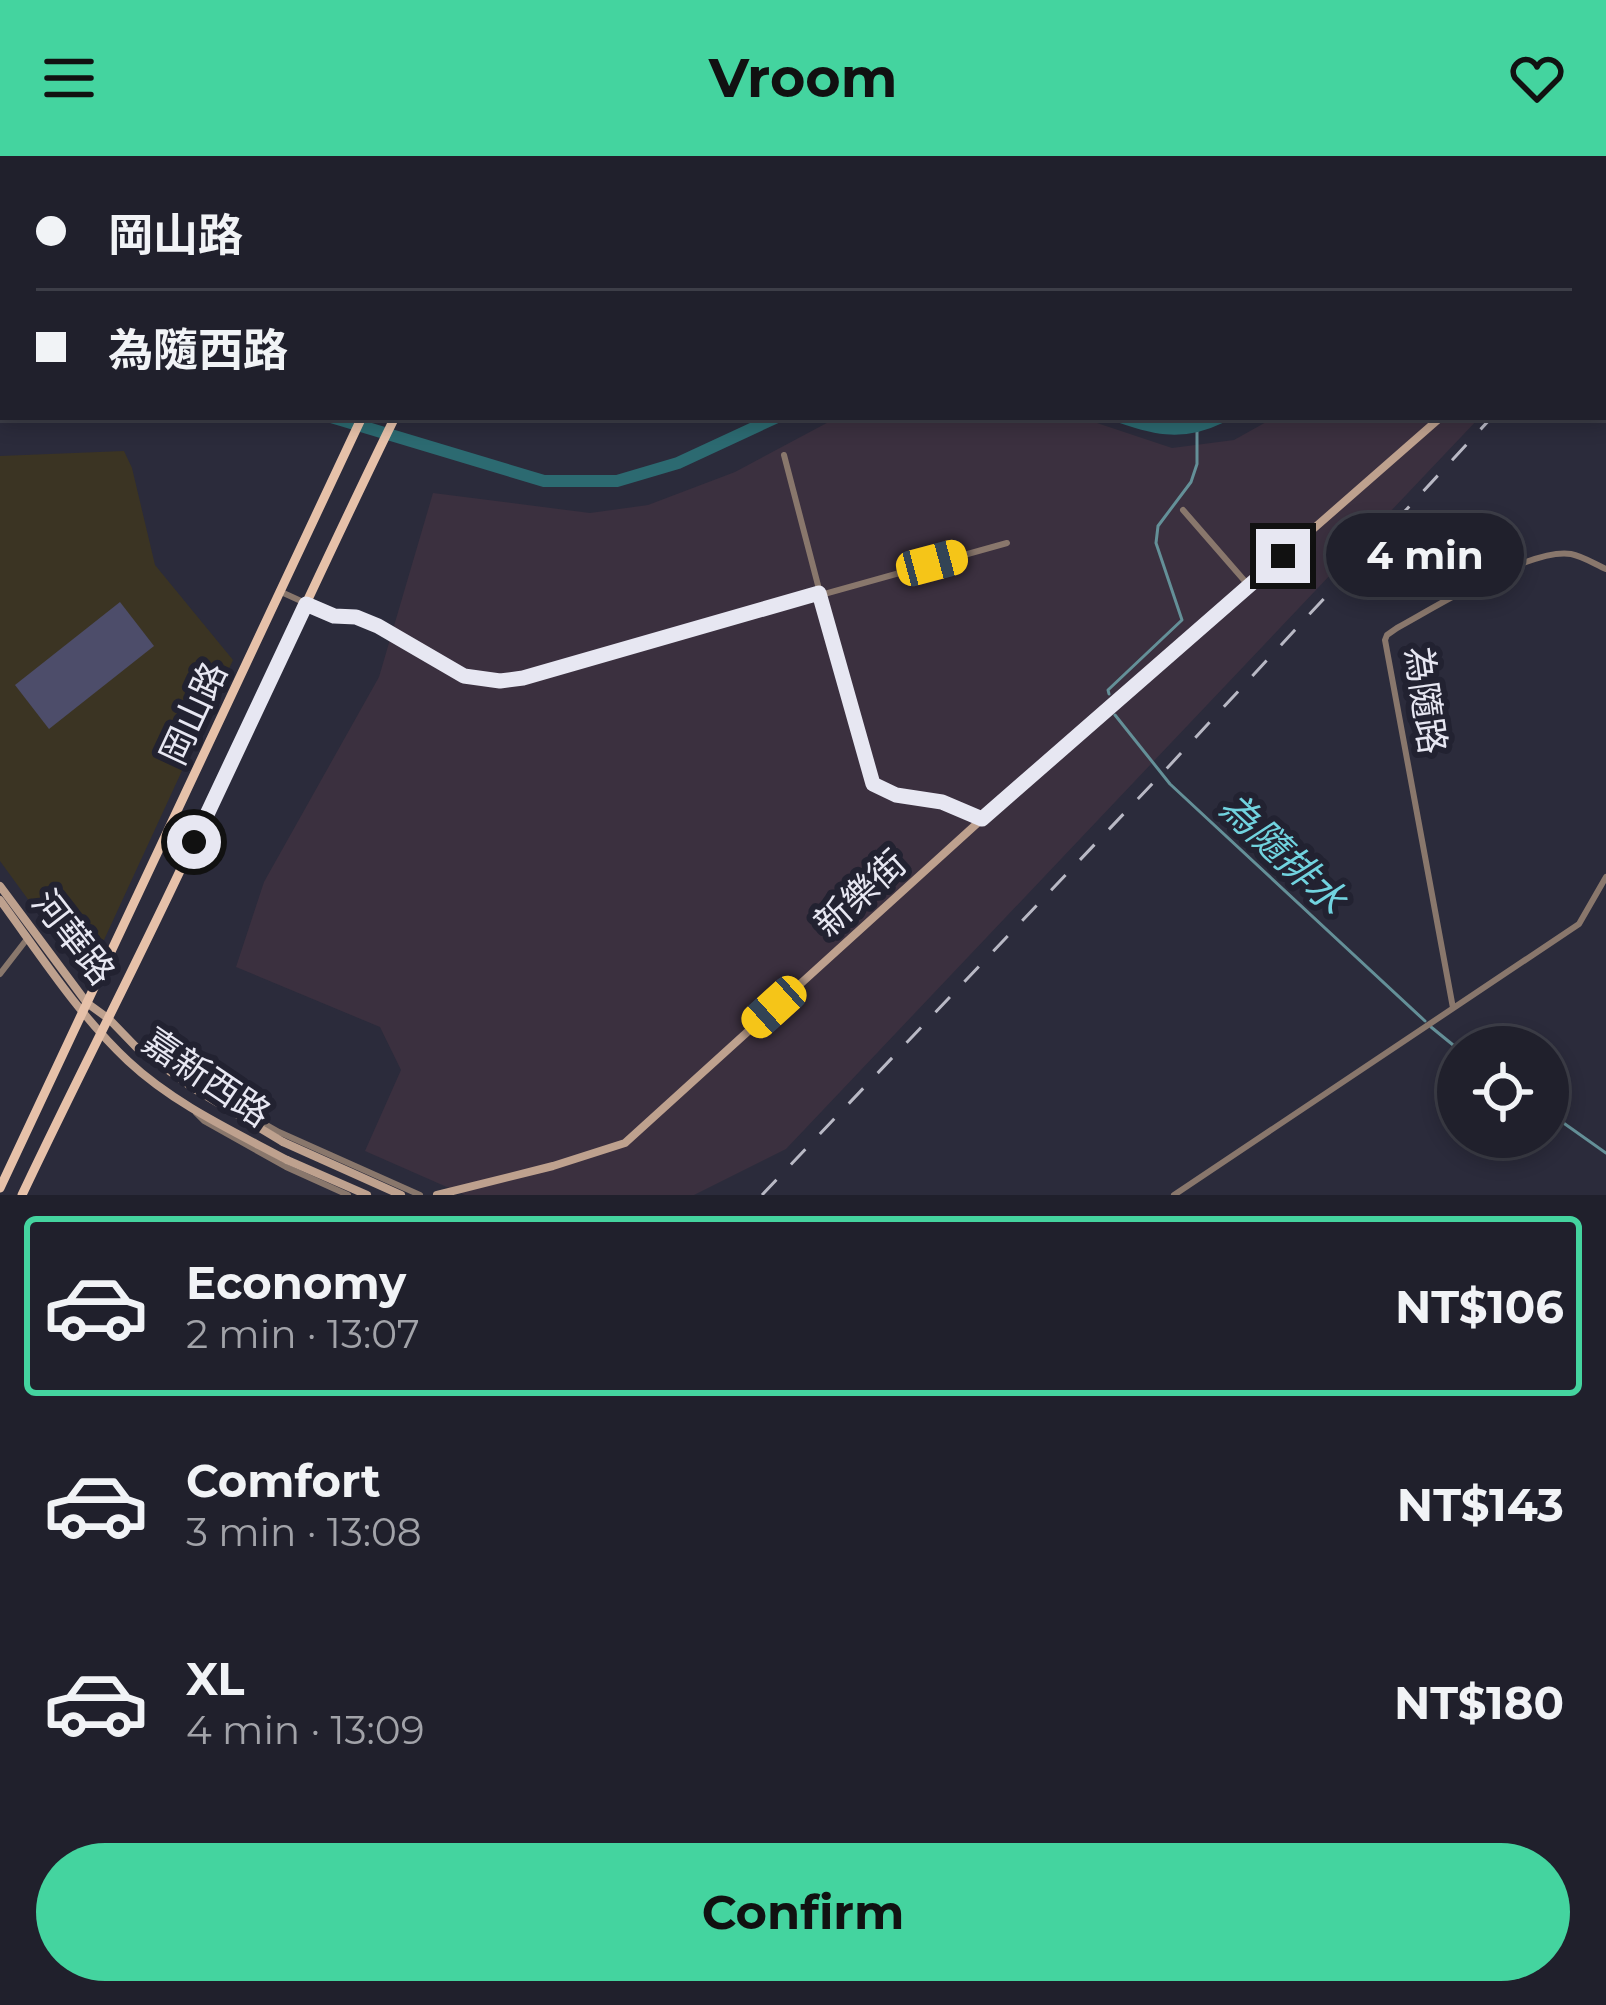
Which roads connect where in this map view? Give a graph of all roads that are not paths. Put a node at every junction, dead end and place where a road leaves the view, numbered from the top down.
1 (361, 420) edge
2 (394, 420) edge
3 (1438, 420) edge
4 (784, 455) dead end
5 (1183, 510) dead end
6 (1007, 542) dead end
7 (1606, 569) edge
8 (1250, 586) junction
9 (279, 591) junction
10 (819, 593) junction
11 (306, 604) junction
12 (982, 819) junction
13 (1606, 877) edge
14 (0, 886) edge
15 (0, 900) edge
16 (31, 935) junction
17 (0, 974) edge
18 (84, 1008) junction
19 (1453, 1008) junction
20 (109, 1019) junction
21 (101, 1033) junction
22 (193, 1088) junction
23 (194, 1110) junction
24 (324, 1152) junction
25 (6, 1164) edge
26 (312, 1179) junction
27 (0, 1188) edge
28 (22, 1195) edge
29 (348, 1195) edge
30 (367, 1195) edge
31 (401, 1195) edge
32 (420, 1195) edge
33 (437, 1195) edge
34 (1174, 1195) edge

1 - 9 main road, 岡山路
2 - 11 main road, 岡山路
3 - 8 street, 新樂街
4 - 10 street
5 - 8 street
6 - 10 street
7 - 19 street, 為隨路
8 - 12 street, 新樂街
9 - 11 street
9 - 18 main road, 岡山路
10 - 11 street
10 - 12 street
11 - 20 main road, 岡山路
12 - 33 street, 新樂街
13 - 19 street
14 - 16 street, 河華路
15 - 16 street, 河華路
16 - 17 street
16 - 18 street, 河華路
18 - 20 street, 河華路
18 - 21 street, 河華路
18 - 25 main road, 岡山路
19 - 34 street
20 - 21 main road, 岡山路
20 - 22 street, 嘉新西路
21 - 23 street, 嘉新西路
21 - 28 main road
22 - 24 street
22 - 31 street, 嘉新西路, bridge
23 - 26 street
23 - 30 street, 嘉新西路, bridge
24 - 26 street
24 - 32 street
25 - 27 main road, 岡山路
26 - 29 street

